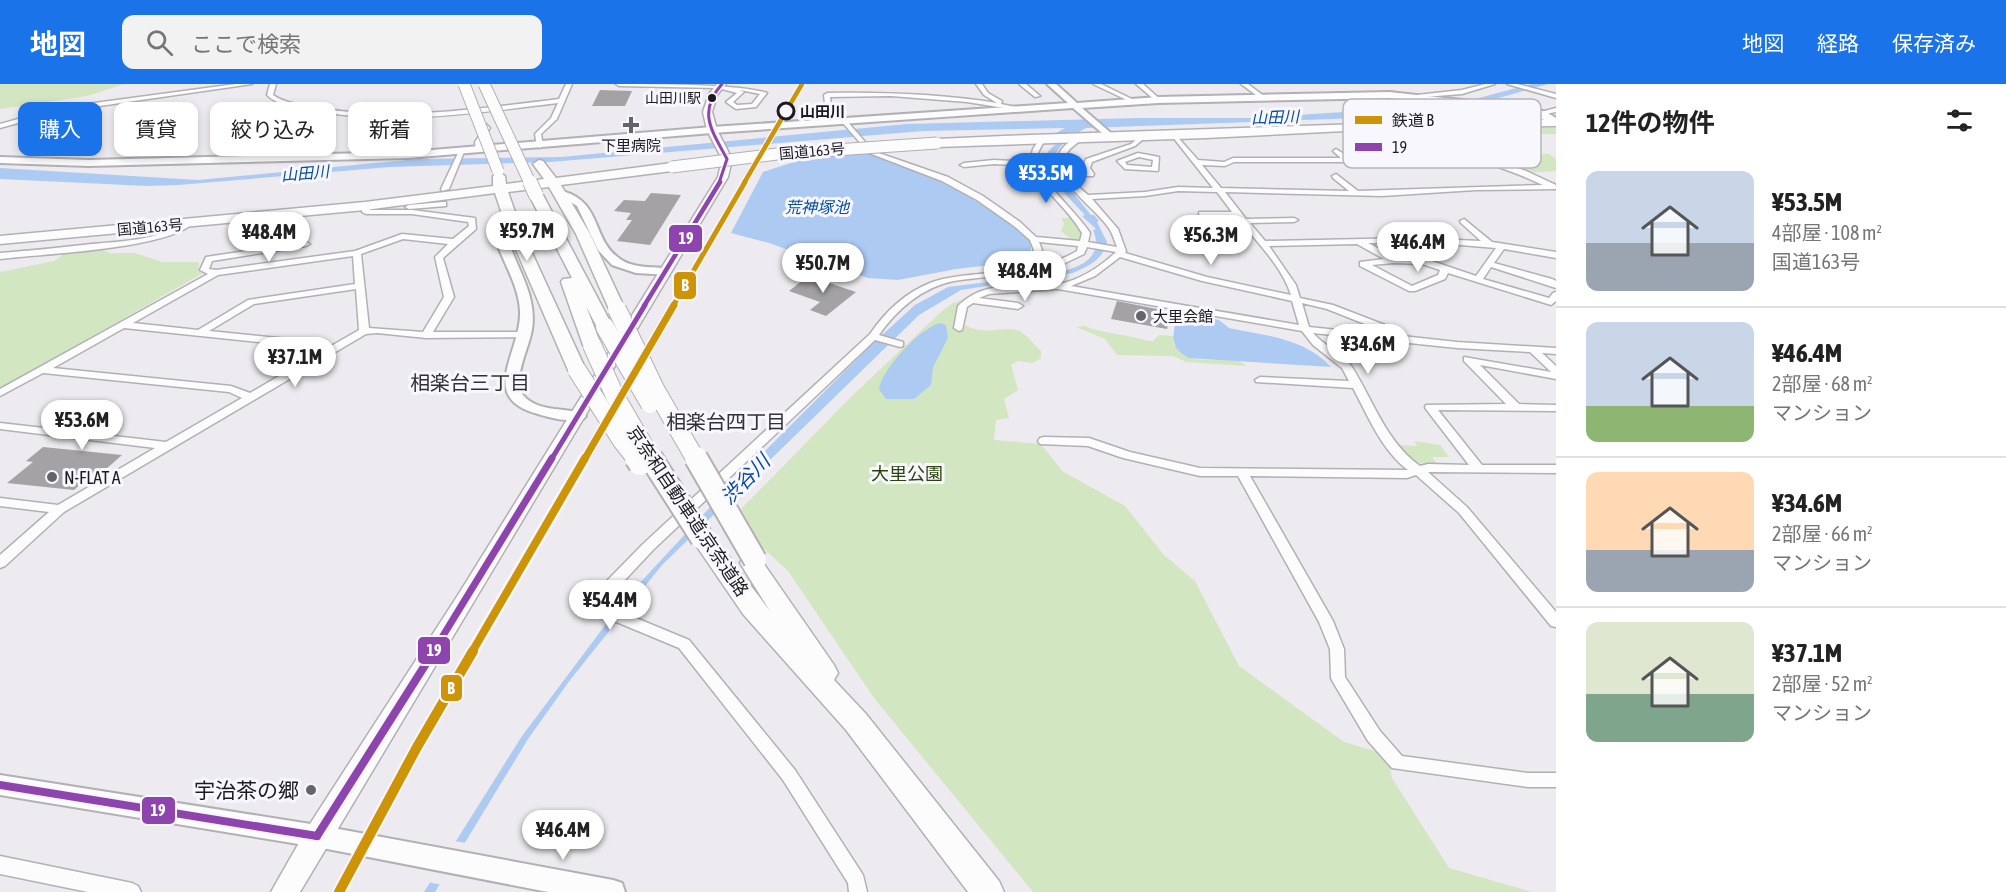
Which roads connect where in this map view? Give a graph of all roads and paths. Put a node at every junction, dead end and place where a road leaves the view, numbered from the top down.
1 (249, 84) edge
2 (273, 84) edge
3 (464, 84) edge
4 (484, 84) edge
5 (493, 84) edge
6 (569, 84) edge
7 (619, 84) edge
8 (978, 84) edge
9 (1022, 84) edge
10 (1051, 84) edge
11 (1096, 84) edge
12 (1139, 84) edge
13 (1244, 84) edge
14 (1492, 84) edge
15 (1510, 84) edge
16 (721, 85) edge
17 (229, 86) edge
18 (1037, 96) dead end
19 (1411, 96) junction
20 (1556, 96) edge
21 (1262, 97) junction
22 (1434, 99) edge
23 (1158, 100) junction
24 (561, 101) junction
25 (1133, 101) junction
26 (1073, 104) junction
27 (1013, 107) junction
28 (480, 110) junction
29 (1556, 110) edge
30 (1541, 112) edge
31 (1541, 113) edge
32 (516, 120) dead end
33 (834, 121) junction
34 (845, 121) junction
35 (1556, 122) edge
36 (0, 126) edge
37 (1343, 126) edge
38 (713, 132) junction
39 (1106, 133) junction
40 (1145, 135) junction
41 (1174, 135) junction
42 (1081, 136) junction
43 (525, 137) dead end
44 (1048, 137) junction
45 (540, 146) junction
46 (478, 151) junction
47 (1336, 151) dead end
48 (461, 154) junction
49 (1343, 156) edge
50 (0, 160) edge
51 (1343, 160) edge
52 (1195, 162) junction
53 (1033, 164) junction
54 (964, 165) dead end
55 (1511, 168) edge
56 (1144, 169) dead end
57 (1090, 174) dead end
58 (1336, 176) dead end
59 (518, 183) junction
60 (1553, 188) edge
61 (1216, 189) junction
62 (559, 190) junction
63 (456, 192) junction
64 (1151, 193) junction
65 (1357, 194) junction
66 (1088, 199) junction
67 (443, 204) dead end
68 (365, 209) junction
69 (1241, 218) junction
70 (1294, 220) dead end
71 (1464, 222) dead end
72 (189, 223) junction
73 (514, 229) junction
74 (1214, 235) dead end
75 (557, 238) junction
76 (1034, 239) junction
77 (0, 240) edge
78 (455, 242) junction
79 (1358, 242) junction
80 (306, 244) dead end
81 (1087, 244) junction
82 (1263, 244) junction
83 (1489, 244) junction
84 (1502, 245) junction
85 (1119, 252) junction
86 (357, 253) junction
87 (1556, 255) edge
88 (0, 256) edge
89 (1393, 260) junction
90 (1490, 264) junction
91 (1027, 269) junction
92 (1445, 269) junction
93 (665, 272) junction
94 (216, 273) junction
95 (1478, 280) junction
96 (1556, 285) edge
97 (361, 286) junction
98 (1041, 286) junction
99 (1058, 287) junction
100 (1556, 295) edge
101 (1298, 299) junction
102 (972, 300) junction
103 (1018, 306) dead end
104 (123, 325) junction
105 (959, 328) dead end
106 (1305, 329) junction
107 (364, 331) junction
108 (201, 332) junction
109 (426, 335) junction
110 (525, 335) junction
111 (873, 336) junction
112 (1412, 340) junction
113 (900, 344) dead end
114 (1457, 345) junction
115 (1533, 350) junction
116 (1556, 351) edge
117 (327, 353) junction
118 (1469, 360) junction
119 (43, 370) junction
120 (1556, 371) edge
121 (1556, 376) edge
122 (1260, 380) dead end
123 (1358, 385) junction
124 (0, 393) edge
125 (250, 397) junction
126 (1556, 408) edge
127 (1517, 409) junction
128 (578, 416) junction
129 (0, 426) edge
130 (1044, 441) dead end
131 (168, 446) junction
132 (1479, 468) junction
133 (1556, 469) edge
134 (1418, 470) junction
135 (1242, 473) junction
136 (0, 502) edge
137 (60, 509) junction
138 (702, 538) junction
139 (753, 561) junction
140 (0, 563) edge
141 (1554, 617) edge
142 (856, 722) junction
143 (1556, 780) edge
144 (3, 789) edge
145 (328, 839) junction
146 (0, 865) edge
147 (132, 892) edge
148 (285, 892) edge
149 (613, 892) edge
150 (858, 892) edge
151 (988, 892) edge

1 - 17 street
2 - 28 street
3 - 28 street
3 - 59 highway, bridge
4 - 59 highway, 京奈和自動車道;京奈道路, bridge
5 - 32 highway
6 - 24 street
7 - 16 street
8 - 27 street
9 - 18 street
10 - 26 street
11 - 25 street
12 - 23 street
13 - 21 street
14 - 19 street
15 - 20 street
16 - 16 street
16 - 38 main road
17 - 36 street
19 - 21 street
19 - 22 street
21 - 23 street
23 - 25 street
24 - 28 street
24 - 45 street
25 - 26 street
26 - 27 street
26 - 39 street
27 - 33 street
27 - 34 street
28 - 46 street
29 - 30 street
31 - 35 street
33 - 34 street
33 - 38 street
34 - 76 street
37 - 41 highway, 国道163号
38 - 45 street
38 - 93 main road
39 - 40 highway, 国道163号
39 - 42 highway, 国道163号
40 - 41 highway, 国道163号
40 - 57 street
41 - 52 street
42 - 44 highway, 国道163号
42 - 66 street
43 - 59 highway
44 - 53 street
44 - 62 highway, 国道163号, bridge
45 - 46 street
46 - 48 street
47 - 49 street
48 - 50 street
48 - 63 street
51 - 52 street
52 - 61 street
53 - 54 street
53 - 81 street
55 - 60 street
56 - 64 street
58 - 65 street
59 - 62 highway
59 - 62 highway
59 - 63 highway
59 - 63 highway
59 - 73 highway
59 - 75 highway, 京奈和自動車道;京奈道路
60 - 65 street
61 - 64 street
61 - 65 street
61 - 69 street
62 - 93 street
62 - 139 highway, bridge
63 - 68 highway, 国道163号
64 - 66 street
66 - 85 street
67 - 68 street
68 - 72 highway, 国道163号
68 - 78 street
69 - 70 street
69 - 74 street
69 - 82 street
71 - 83 street
72 - 77 highway, 国道163号
72 - 88 street
73 - 110 street
73 - 138 highway, bridge
75 - 138 highway, 京奈和自動車道;京奈道路, bridge
75 - 139 highway, 京奈和自動車道;京奈道路, bridge
76 - 81 street
76 - 91 street
78 - 86 street
78 - 109 street
79 - 82 street
79 - 83 street
79 - 89 street
80 - 94 street
81 - 85 street
81 - 91 street
82 - 101 street
83 - 84 street
84 - 87 street
84 - 90 street
85 - 99 street
85 - 101 street
86 - 94 street
86 - 97 street
89 - 92 street
89 - 92 street
90 - 95 street
90 - 96 street
91 - 98 street
91 - 111 street
92 - 95 street
93 - 128 main road
94 - 104 street
95 - 100 street
97 - 107 street
97 - 108 street
98 - 99 street
98 - 102 street
99 - 106 street
101 - 106 street
101 - 112 street
102 - 103 street
102 - 105 street
104 - 108 street
104 - 119 street
106 - 112 street
106 - 123 street
107 - 109 street
107 - 117 street
108 - 117 street
109 - 110 street
110 - 128 street
111 - 113 street
111 - 150 street
112 - 114 street
114 - 115 street
114 - 118 street
115 - 116 street
115 - 120 street
117 - 125 street
118 - 121 street
118 - 127 street
119 - 124 street
119 - 125 street
122 - 123 street
123 - 134 street
125 - 131 street
126 - 127 street
127 - 132 street
128 - 145 main road
129 - 131 street
130 - 135 street
131 - 137 street
132 - 133 street
132 - 134 street
134 - 135 street
134 - 141 street
135 - 143 street
136 - 137 street
137 - 140 street
138 - 142 highway, 京奈和自動車道;京奈道路
139 - 142 highway, 京奈和自動車道;京奈道路
142 - 151 highway, 京奈和自動車道;京奈道路
144 - 145 street
145 - 148 main road
145 - 149 street
146 - 147 street

